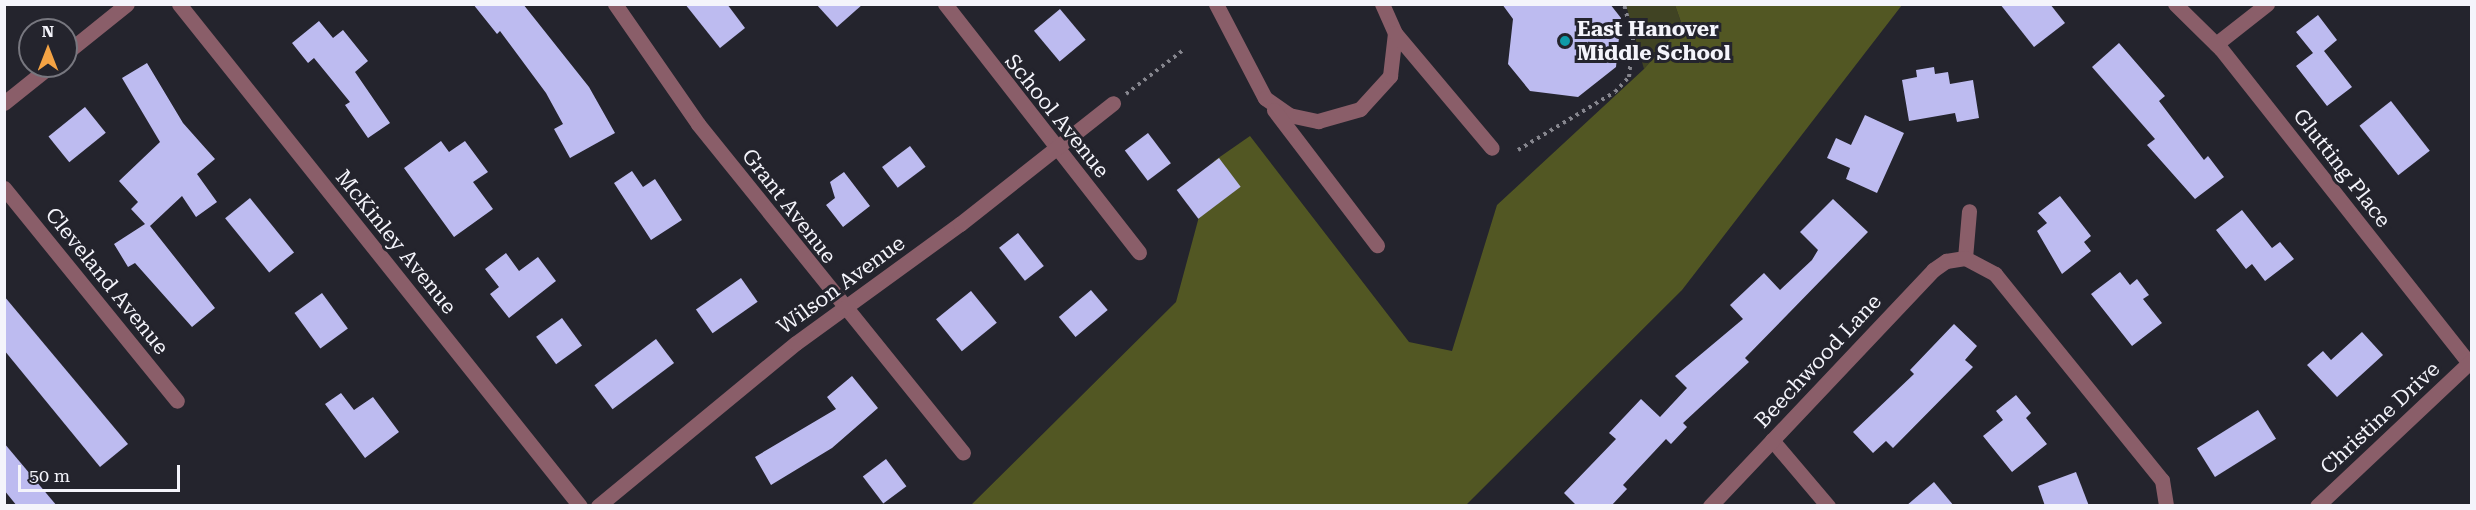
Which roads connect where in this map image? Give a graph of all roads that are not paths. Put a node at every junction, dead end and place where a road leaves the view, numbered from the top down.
1 (127, 4) edge
2 (179, 4) edge
3 (615, 4) edge
4 (945, 4) edge
5 (1382, 4) edge
6 (2175, 4) edge
7 (2267, 4) edge
8 (1219, 7) edge
9 (1395, 33) junction
10 (78, 43) edge
11 (2216, 44) junction
12 (35, 78) edge
13 (1265, 98) junction
14 (4, 103) edge
15 (1113, 104) road end
16 (1055, 147) junction
17 (1492, 148) dead end
18 (4, 188) edge
19 (1969, 211) dead end
20 (1377, 245) dead end
21 (1139, 252) dead end
22 (1965, 258) junction
23 (843, 309) junction
24 (2470, 362) edge
25 (177, 401) dead end
26 (1773, 440) junction
27 (963, 453) dead end
28 (580, 506) edge
29 (598, 506) edge
30 (1710, 506) edge
31 (1828, 506) edge
32 (2166, 506) edge
33 (2317, 506) edge

1 - 10 street
2 - 28 street, McKinley Avenue
3 - 23 street, Grant Avenue
4 - 16 street, School Avenue
5 - 9 street
6 - 11 street, Glutting Place
7 - 11 street
8 - 13 street
9 - 13 street
9 - 17 street
11 - 24 street, Glutting Place
12 - 14 street
13 - 20 street
15 - 16 street, Wilson Avenue
16 - 21 street, School Avenue
16 - 23 street, Wilson Avenue
18 - 25 street, Cleveland Avenue
19 - 22 street
22 - 26 street, Beechwood Lane
22 - 32 street
23 - 27 street, Grant Avenue
23 - 29 street, Wilson Avenue
24 - 33 street, Christine Drive
26 - 30 street, Beechwood Lane
26 - 31 street

